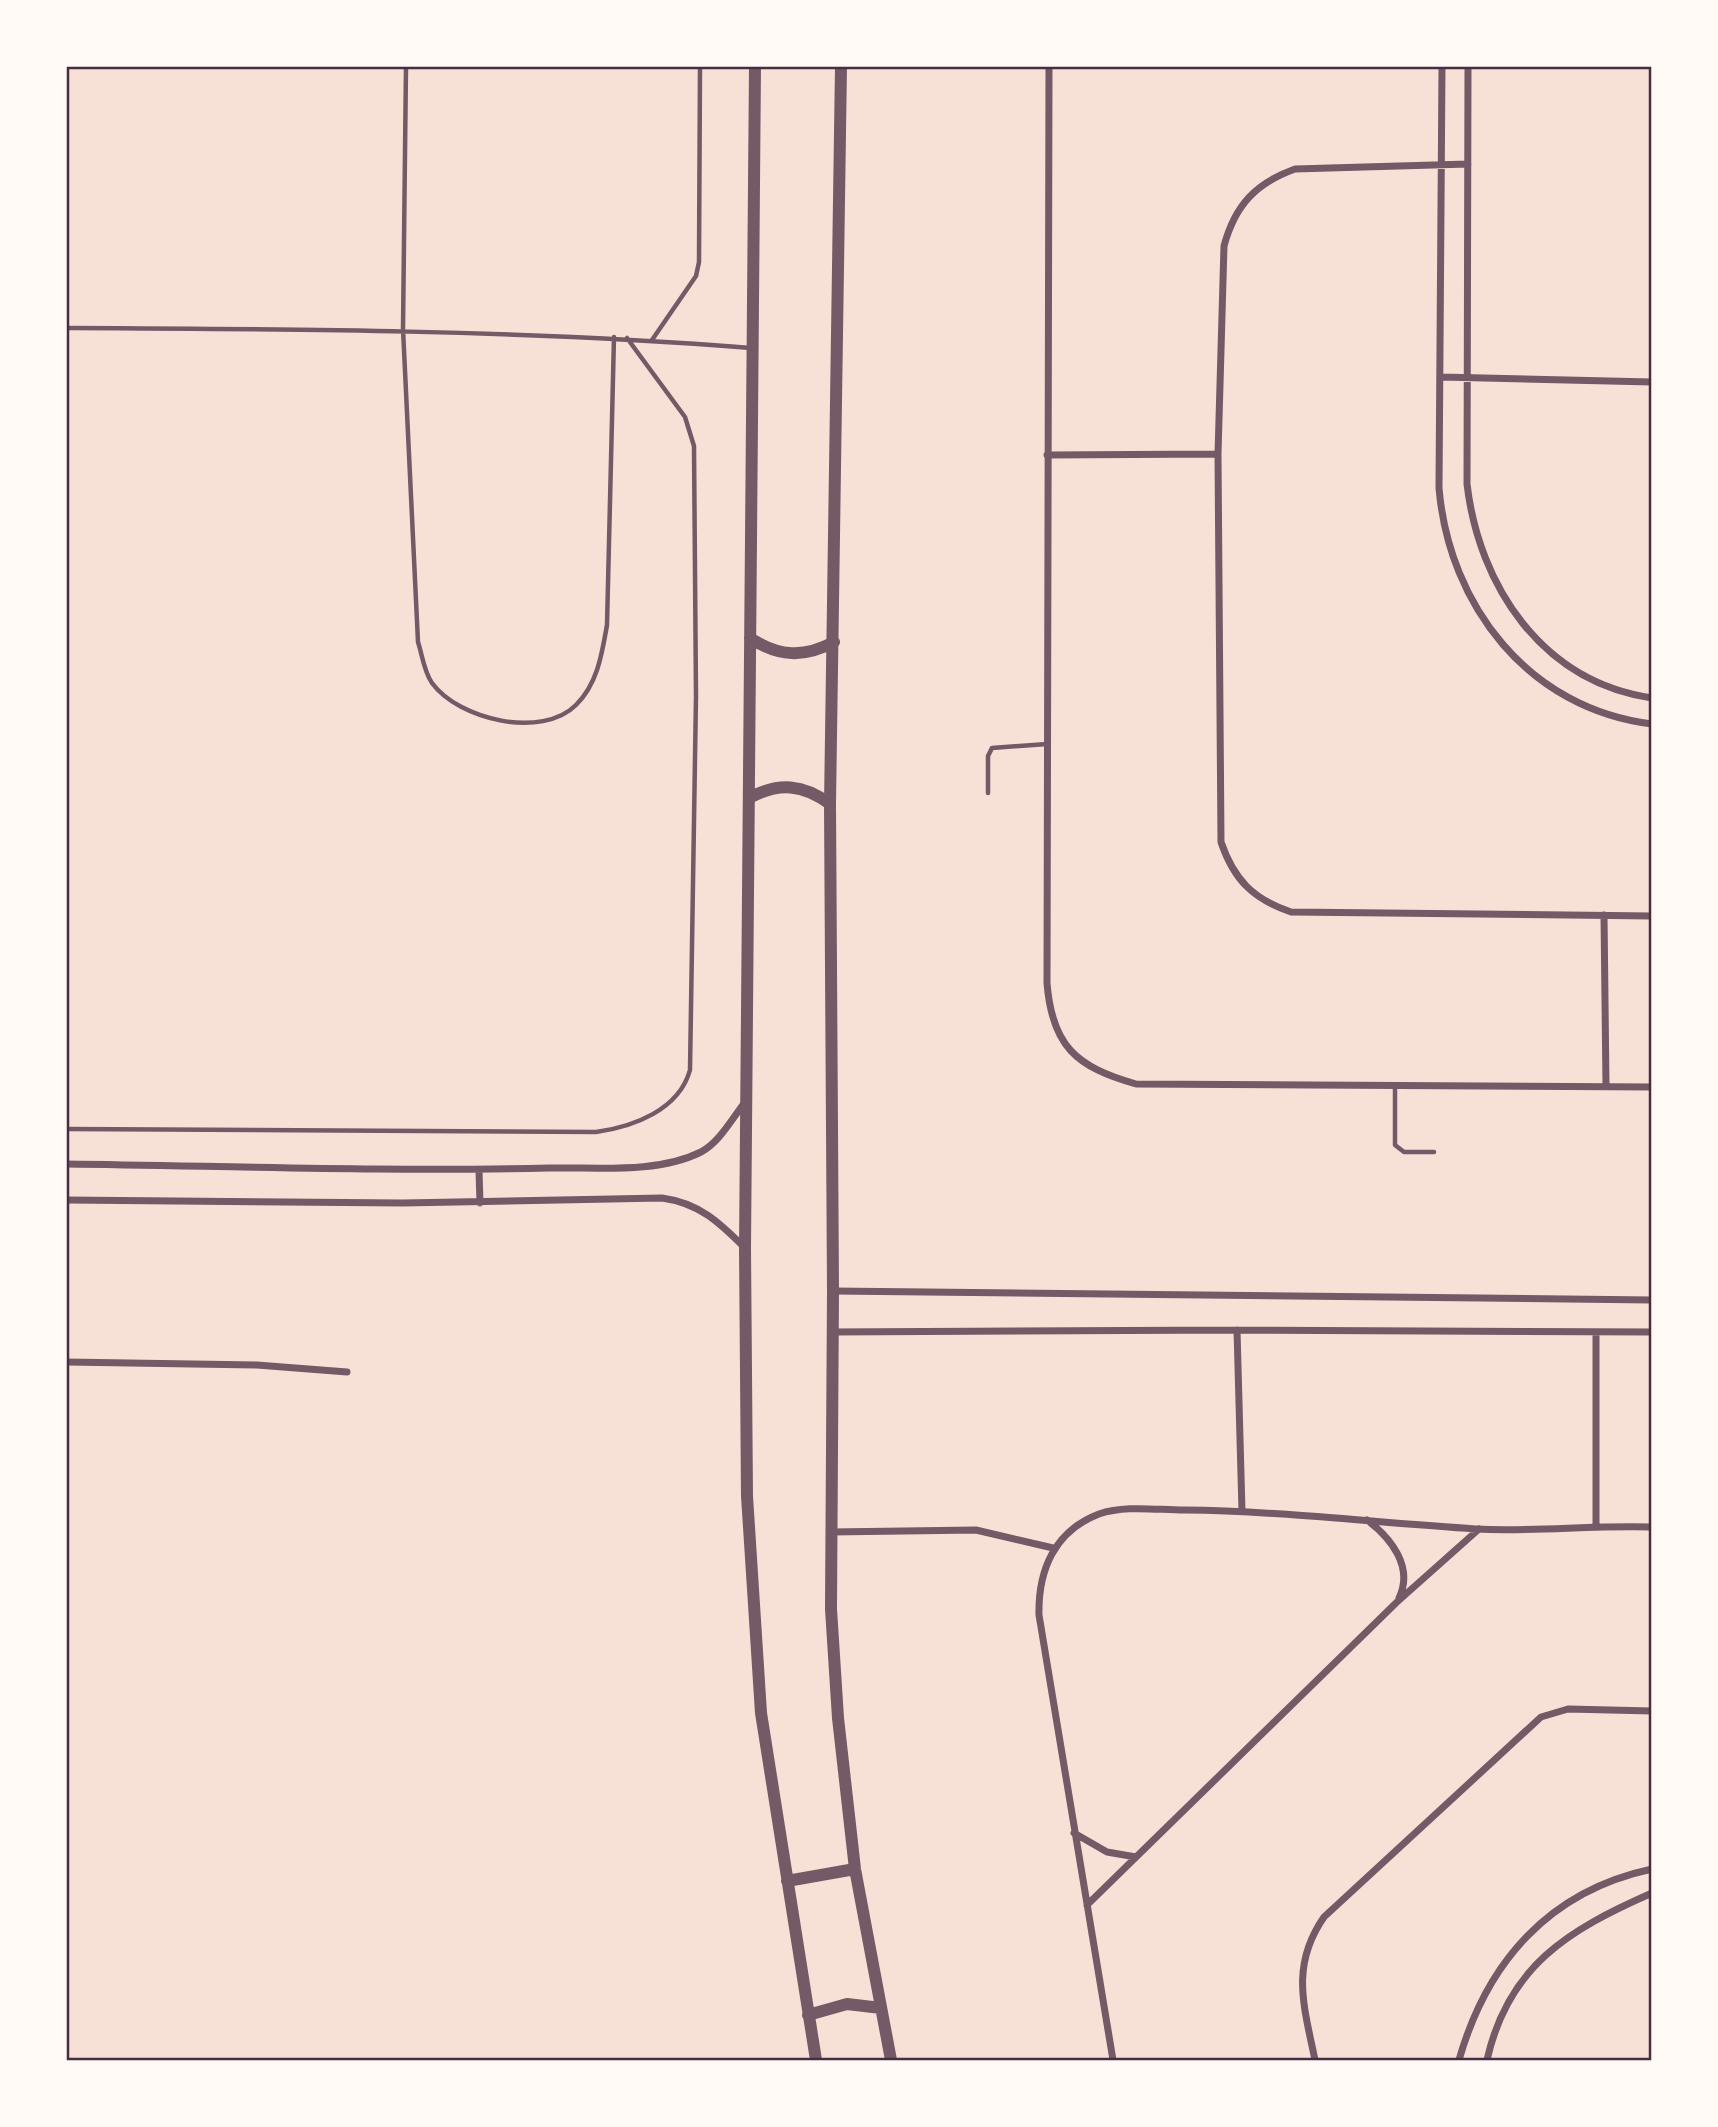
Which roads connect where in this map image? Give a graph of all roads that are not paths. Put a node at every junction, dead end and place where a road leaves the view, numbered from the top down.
1 (406, 66) edge
2 (700, 66) edge
3 (755, 66) edge
4 (841, 66) edge
5 (1049, 66) edge
6 (1442, 66) edge
7 (1468, 66) edge
8 (1468, 164) junction
9 (1442, 165) junction
10 (66, 328) edge
11 (403, 329) junction
12 (614, 337) junction
13 (627, 338) junction
14 (652, 340) junction
15 (753, 348) junction
16 (1441, 377) junction
17 (1466, 377) junction
18 (1651, 382) edge
19 (1218, 454) junction
20 (1047, 455) junction
21 (750, 638) junction
22 (834, 642) junction
23 (1651, 698) edge
24 (1651, 724) edge
25 (1047, 744) junction
26 (988, 793) dead end
27 (749, 797) junction
28 (830, 804) junction
29 (1604, 915) junction
30 (1651, 916) edge
31 (1395, 1086) junction
32 (1606, 1086) junction
33 (1651, 1087) edge
34 (746, 1100) junction
35 (66, 1129) edge
36 (1434, 1152) dead end
37 (66, 1164) edge
38 (479, 1171) junction
39 (66, 1200) edge
40 (480, 1203) junction
41 (745, 1248) junction
42 (833, 1291) junction
43 (1651, 1300) edge
44 (1237, 1330) junction
45 (832, 1332) junction
46 (1596, 1332) junction
47 (1651, 1332) edge
48 (66, 1362) edge
49 (347, 1372) dead end
50 (1242, 1511) junction
51 (1366, 1519) junction
52 (1596, 1525) junction
53 (1651, 1527) edge
54 (1479, 1529) junction
55 (831, 1532) junction
56 (1053, 1548) junction
57 (1397, 1602) junction
58 (1651, 1711) edge
59 (1074, 1833) junction
60 (1136, 1857) junction
61 (855, 1869) junction
62 (1651, 1869) edge
63 (787, 1881) junction
64 (1651, 1893) edge
65 (1087, 1905) junction
66 (881, 2008) junction
67 (808, 2015) junction
68 (816, 2060) edge
69 (891, 2060) edge
70 (1113, 2060) edge
71 (1315, 2060) edge
72 (1459, 2060) edge
73 (1487, 2060) edge

1 - 11 lane
2 - 14 lane
3 - 15 street
4 - 22 street
5 - 20 street
6 - 9 street
7 - 8 street
8 - 9 street
8 - 17 street
9 - 16 street
9 - 19 street
10 - 11 lane
11 - 12 lane
11 - 12 lane
12 - 13 lane
13 - 14 lane
13 - 35 lane
14 - 15 lane
15 - 21 street
16 - 17 street
16 - 24 street
17 - 18 street
17 - 23 street
19 - 20 street
19 - 29 street
20 - 25 street
21 - 22 street
21 - 27 street
22 - 28 street
25 - 26 lane
25 - 31 street
27 - 28 street
27 - 34 street
28 - 42 street
29 - 30 street
29 - 32 street
31 - 32 street
31 - 36 lane
32 - 33 street
34 - 38 street
34 - 41 street
37 - 38 street
38 - 40 street
39 - 40 street
40 - 41 street
41 - 63 street
42 - 43 street
42 - 45 street
44 - 45 street
44 - 46 street
44 - 50 street
45 - 55 street
46 - 47 street
46 - 52 street
48 - 49 street
50 - 51 street
50 - 56 street
51 - 54 street
51 - 57 street
52 - 53 street
52 - 54 street
54 - 57 street
55 - 56 street
55 - 61 street
56 - 59 street
57 - 60 street
58 - 71 street
59 - 60 street
59 - 65 street
60 - 65 street
61 - 63 street
61 - 66 street
62 - 72 street
63 - 67 street
64 - 73 street
65 - 70 street
66 - 67 street
66 - 69 street
67 - 68 street

